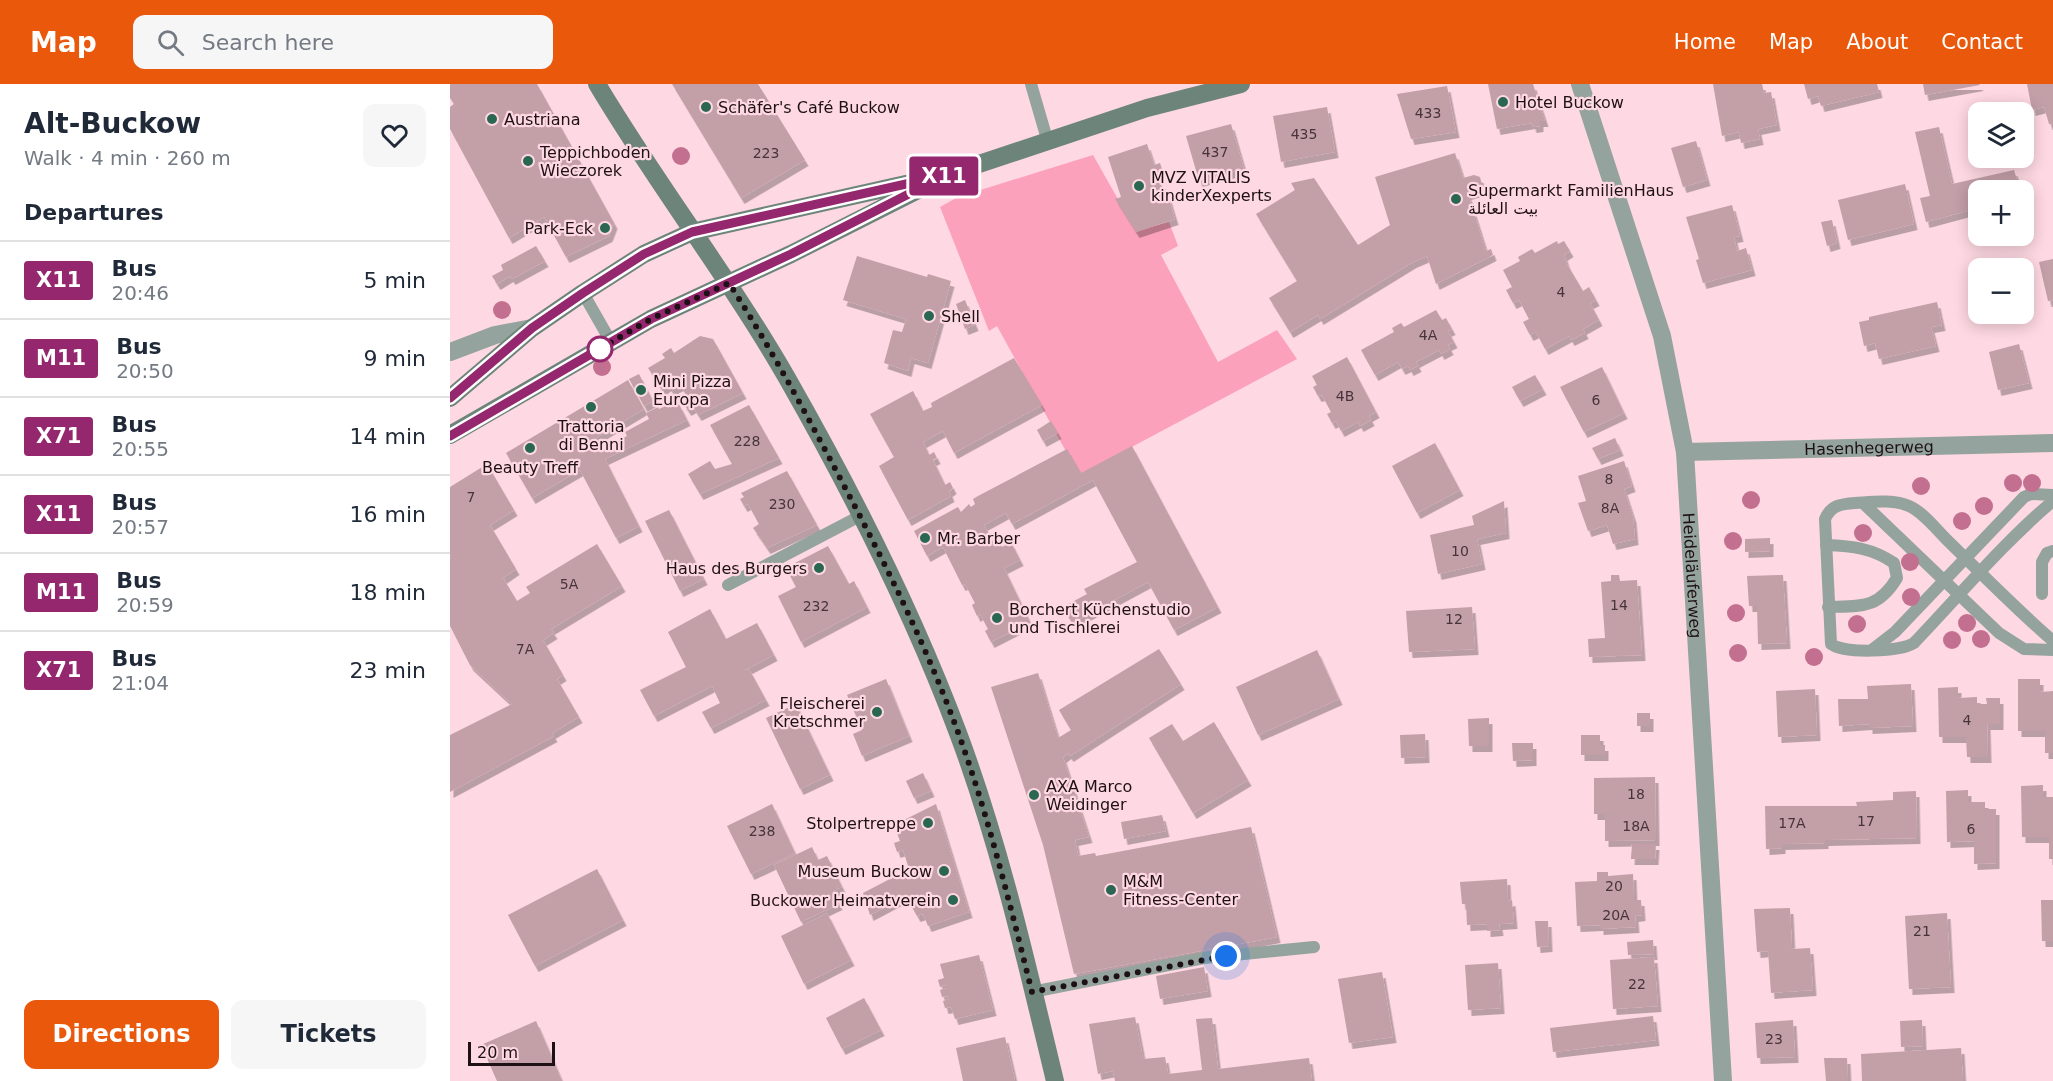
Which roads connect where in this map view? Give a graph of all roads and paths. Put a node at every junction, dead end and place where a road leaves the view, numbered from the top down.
1 (597, 84) edge
2 (1031, 84) edge
3 (1240, 84) edge
4 (1580, 84) edge
5 (1047, 139) junction
6 (946, 175) junction
7 (692, 232) junction
8 (729, 283) junction
9 (583, 293) junction
10 (532, 328) junction
11 (611, 342) junction
12 (450, 352) edge
13 (450, 398) edge
14 (450, 435) edge
15 (2053, 443) edge
16 (1685, 452) junction
17 (2053, 495) edge
18 (2053, 501) edge
19 (1863, 503) junction
20 (860, 516) junction
21 (1826, 545) junction
22 (2053, 551) edge
23 (1966, 558) junction
24 (1981, 574) junction
25 (1944, 581) junction
26 (728, 585) dead end
27 (2042, 594) dead end
28 (1960, 596) junction
29 (1828, 607) junction
30 (2053, 641) edge
31 (1873, 649) junction
32 (2053, 650) edge
33 (1314, 947) dead end
34 (1032, 992) junction
35 (1054, 1081) edge
36 (1723, 1081) edge

1 - 7 main road
2 - 5 lane
3 - 5 main road
4 - 16 street, Heideläuferweg
5 - 6 main road
6 - 7 main road
6 - 8 main road
7 - 8 main road
7 - 9 main road
8 - 11 main road
8 - 20 main road
9 - 10 main road
9 - 11 lane
10 - 12 street
10 - 13 main road
11 - 14 main road
15 - 16 street, Hasenhegerweg
16 - 36 street, Heideläuferweg
17 - 23 lane
18 - 24 lane
19 - 21 lane
19 - 23 lane
19 - 25 lane
20 - 26 lane
20 - 34 main road
21 - 29 lane
21 - 29 lane
22 - 27 lane
23 - 24 lane
23 - 25 lane
24 - 28 lane
24 - 30 lane
25 - 28 lane
25 - 31 lane
28 - 31 lane
28 - 32 lane
29 - 31 lane
33 - 34 lane
34 - 35 main road

